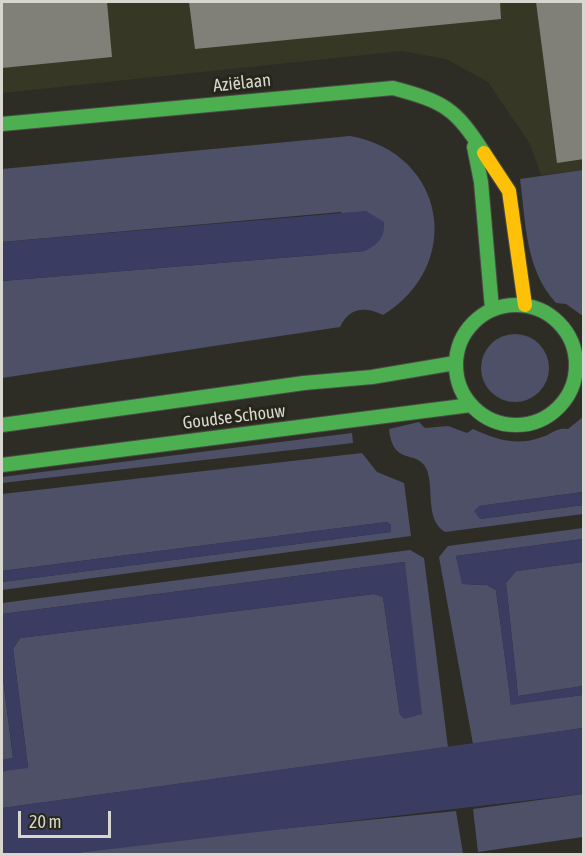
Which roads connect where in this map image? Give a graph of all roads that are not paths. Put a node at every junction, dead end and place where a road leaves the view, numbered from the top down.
1 (2, 124) edge
2 (471, 134) junction
3 (525, 305) junction
4 (492, 309) junction
5 (577, 337) edge
6 (455, 363) junction
7 (584, 392) edge
8 (569, 394) junction
9 (471, 405) junction
10 (2, 425) edge
11 (2, 465) edge

1 - 2 main road, Aziëlaan
2 - 3 main road, Aziëlaan
2 - 4 main road, Aziëlaan
3 - 4 main road
3 - 5 main road
4 - 6 main road
5 - 8 main road
6 - 9 main road
6 - 10 main road, Goudse Schouw
7 - 8 main road
8 - 9 main road
9 - 11 main road, Goudse Schouw

